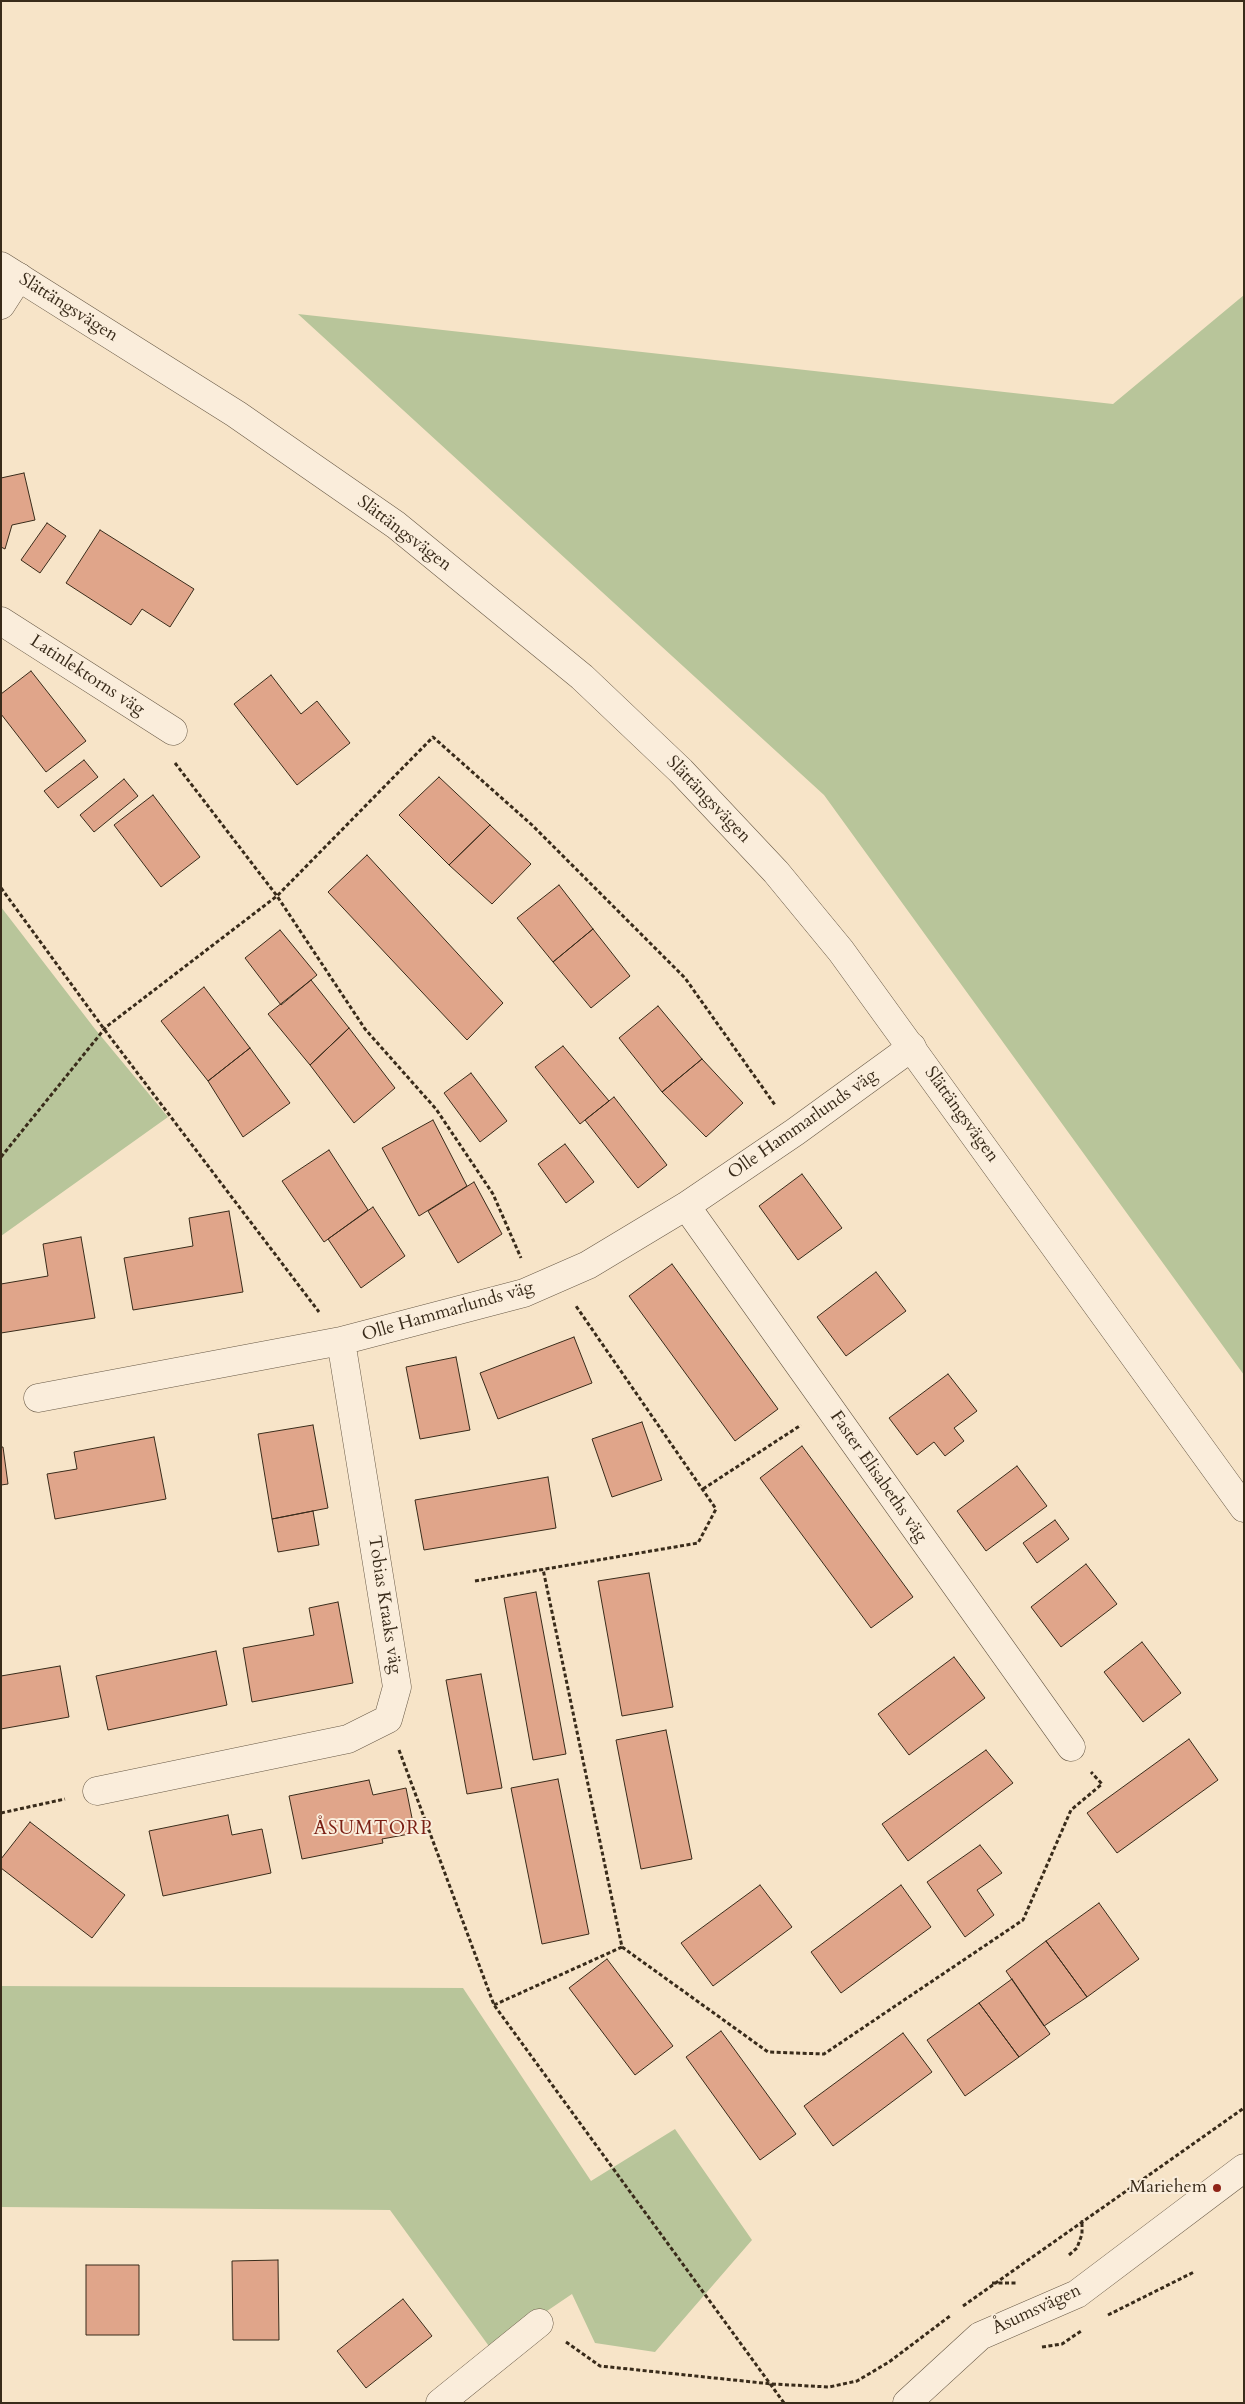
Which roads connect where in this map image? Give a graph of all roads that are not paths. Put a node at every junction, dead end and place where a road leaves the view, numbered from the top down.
1 (10, 272) edge
2 (1, 305) edge
3 (1, 621) edge
4 (173, 731) road end
5 (912, 1047) junction
6 (686, 1206) junction
7 (341, 1341) junction
8 (38, 1398) dead end
9 (1244, 1508) edge
10 (1071, 1747) road end
11 (97, 1791) road end
12 (1244, 2168) edge
13 (539, 2323) road end
14 (440, 2403) edge
15 (907, 2403) edge

1 - 2 street
1 - 5 street, Slättängsvägen
3 - 4 street, Latinlektorns väg
5 - 6 street, Olle Hammarlunds väg
5 - 9 street, Slättängsvägen
6 - 7 street, Olle Hammarlunds väg
6 - 10 street, Faster Elisabeths väg
7 - 8 street, Olle Hammarlunds väg
7 - 11 street, Tobias Kraaks väg
12 - 15 street, Åsumsvägen
13 - 14 street

